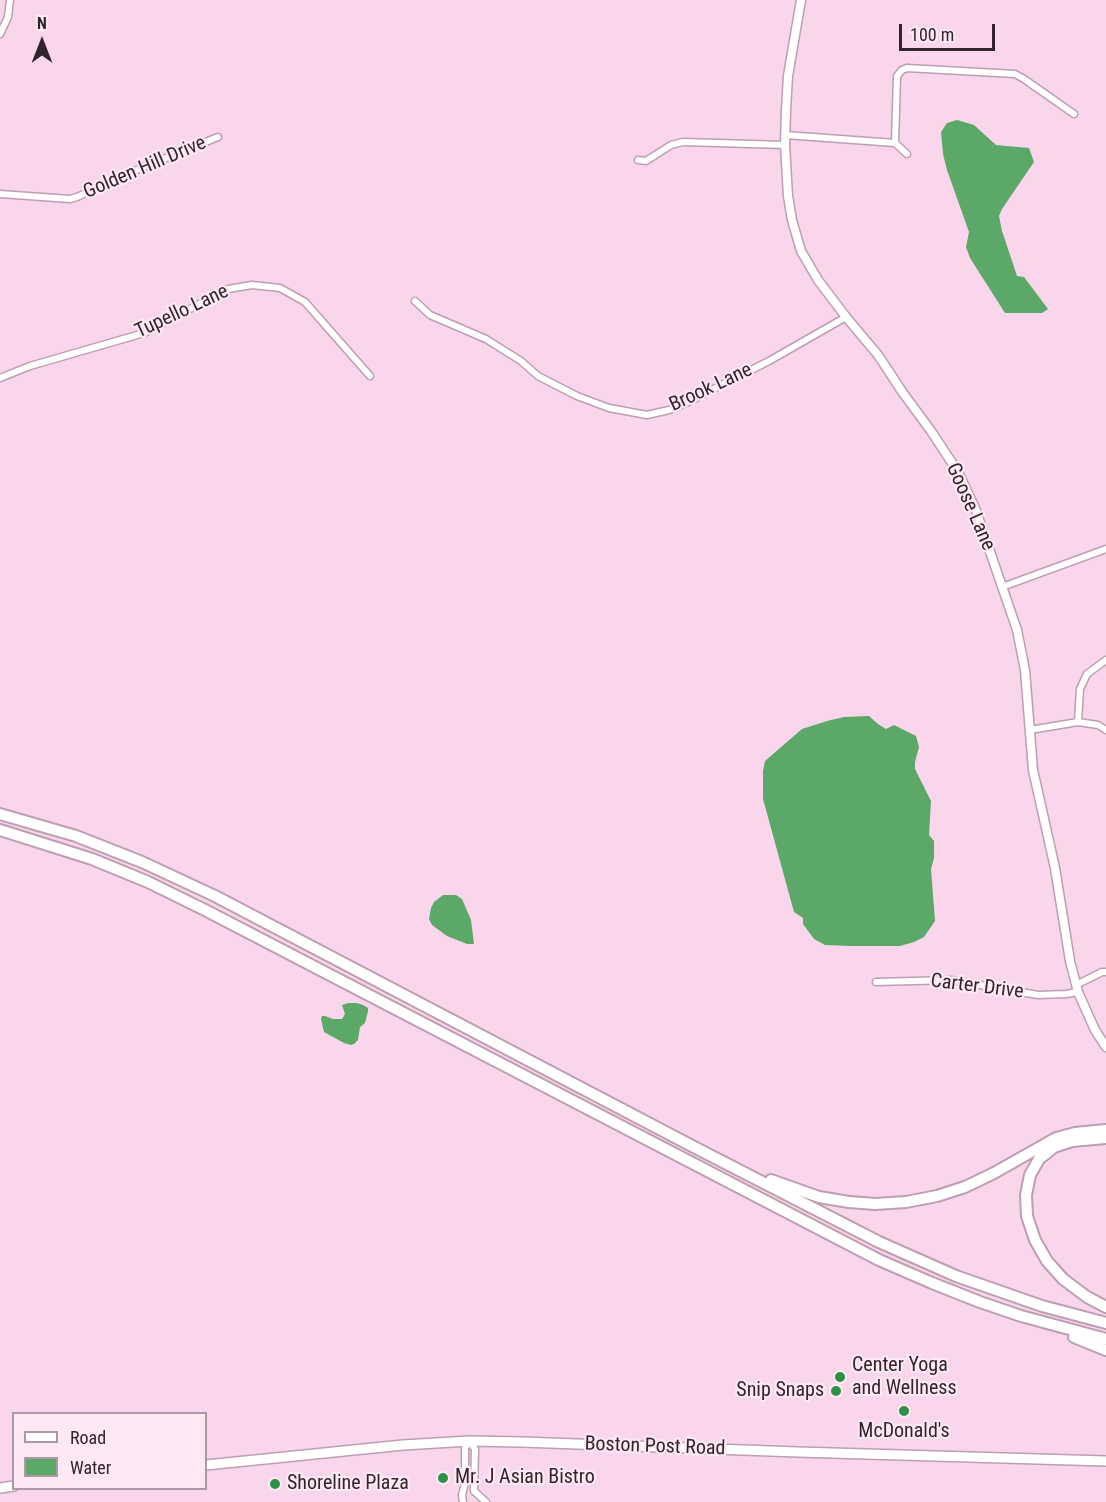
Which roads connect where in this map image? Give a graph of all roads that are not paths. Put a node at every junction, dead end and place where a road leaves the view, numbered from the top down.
1 (10, 0) edge
2 (801, 0) edge
3 (0, 34) edge
4 (1074, 114) dead end
5 (785, 135) junction
6 (218, 137) dead end
7 (895, 143) junction
8 (785, 145) junction
9 (907, 154) dead end
10 (638, 160) dead end
11 (0, 194) edge
12 (415, 301) dead end
13 (846, 317) junction
14 (370, 376) dead end
15 (0, 378) edge
16 (1106, 549) edge
17 (1002, 587) junction
18 (1106, 660) edge
19 (1078, 722) junction
20 (1030, 730) junction
21 (1106, 730) edge
22 (0, 814) edge
23 (0, 830) edge
24 (1106, 972) edge
25 (876, 982) dead end
26 (1077, 988) junction
27 (1106, 1047) edge
28 (1106, 1130) edge
29 (1106, 1138) edge
30 (694, 1147) junction
31 (1106, 1306) edge
32 (1021, 1316) junction
33 (1106, 1323) edge
34 (1106, 1339) edge
35 (1106, 1350) edge
36 (469, 1441) junction
37 (1106, 1461) edge
38 (207, 1465) edge
39 (464, 1502) edge
40 (486, 1502) edge

1 - 3 street
2 - 5 street, Goose Lane
4 - 7 street
5 - 7 street
5 - 8 street, Goose Lane
6 - 11 street, Golden Hill Drive
7 - 9 street
8 - 10 street
8 - 13 street, Goose Lane
12 - 13 street, Brook Lane
13 - 17 street, Goose Lane
14 - 15 street, Tupello Lane
16 - 17 street
17 - 20 street, Goose Lane
18 - 19 street
19 - 20 street
19 - 21 street
20 - 26 street, Goose Lane
22 - 30 highway
23 - 32 highway
24 - 26 street
25 - 26 street, Carter Drive
26 - 27 street, Goose Lane
28 - 30 highway
29 - 31 highway
30 - 33 highway
32 - 34 highway
32 - 35 highway
36 - 37 main road, Boston Post Road
36 - 38 main road, Boston Post Road
36 - 39 street
36 - 40 street

